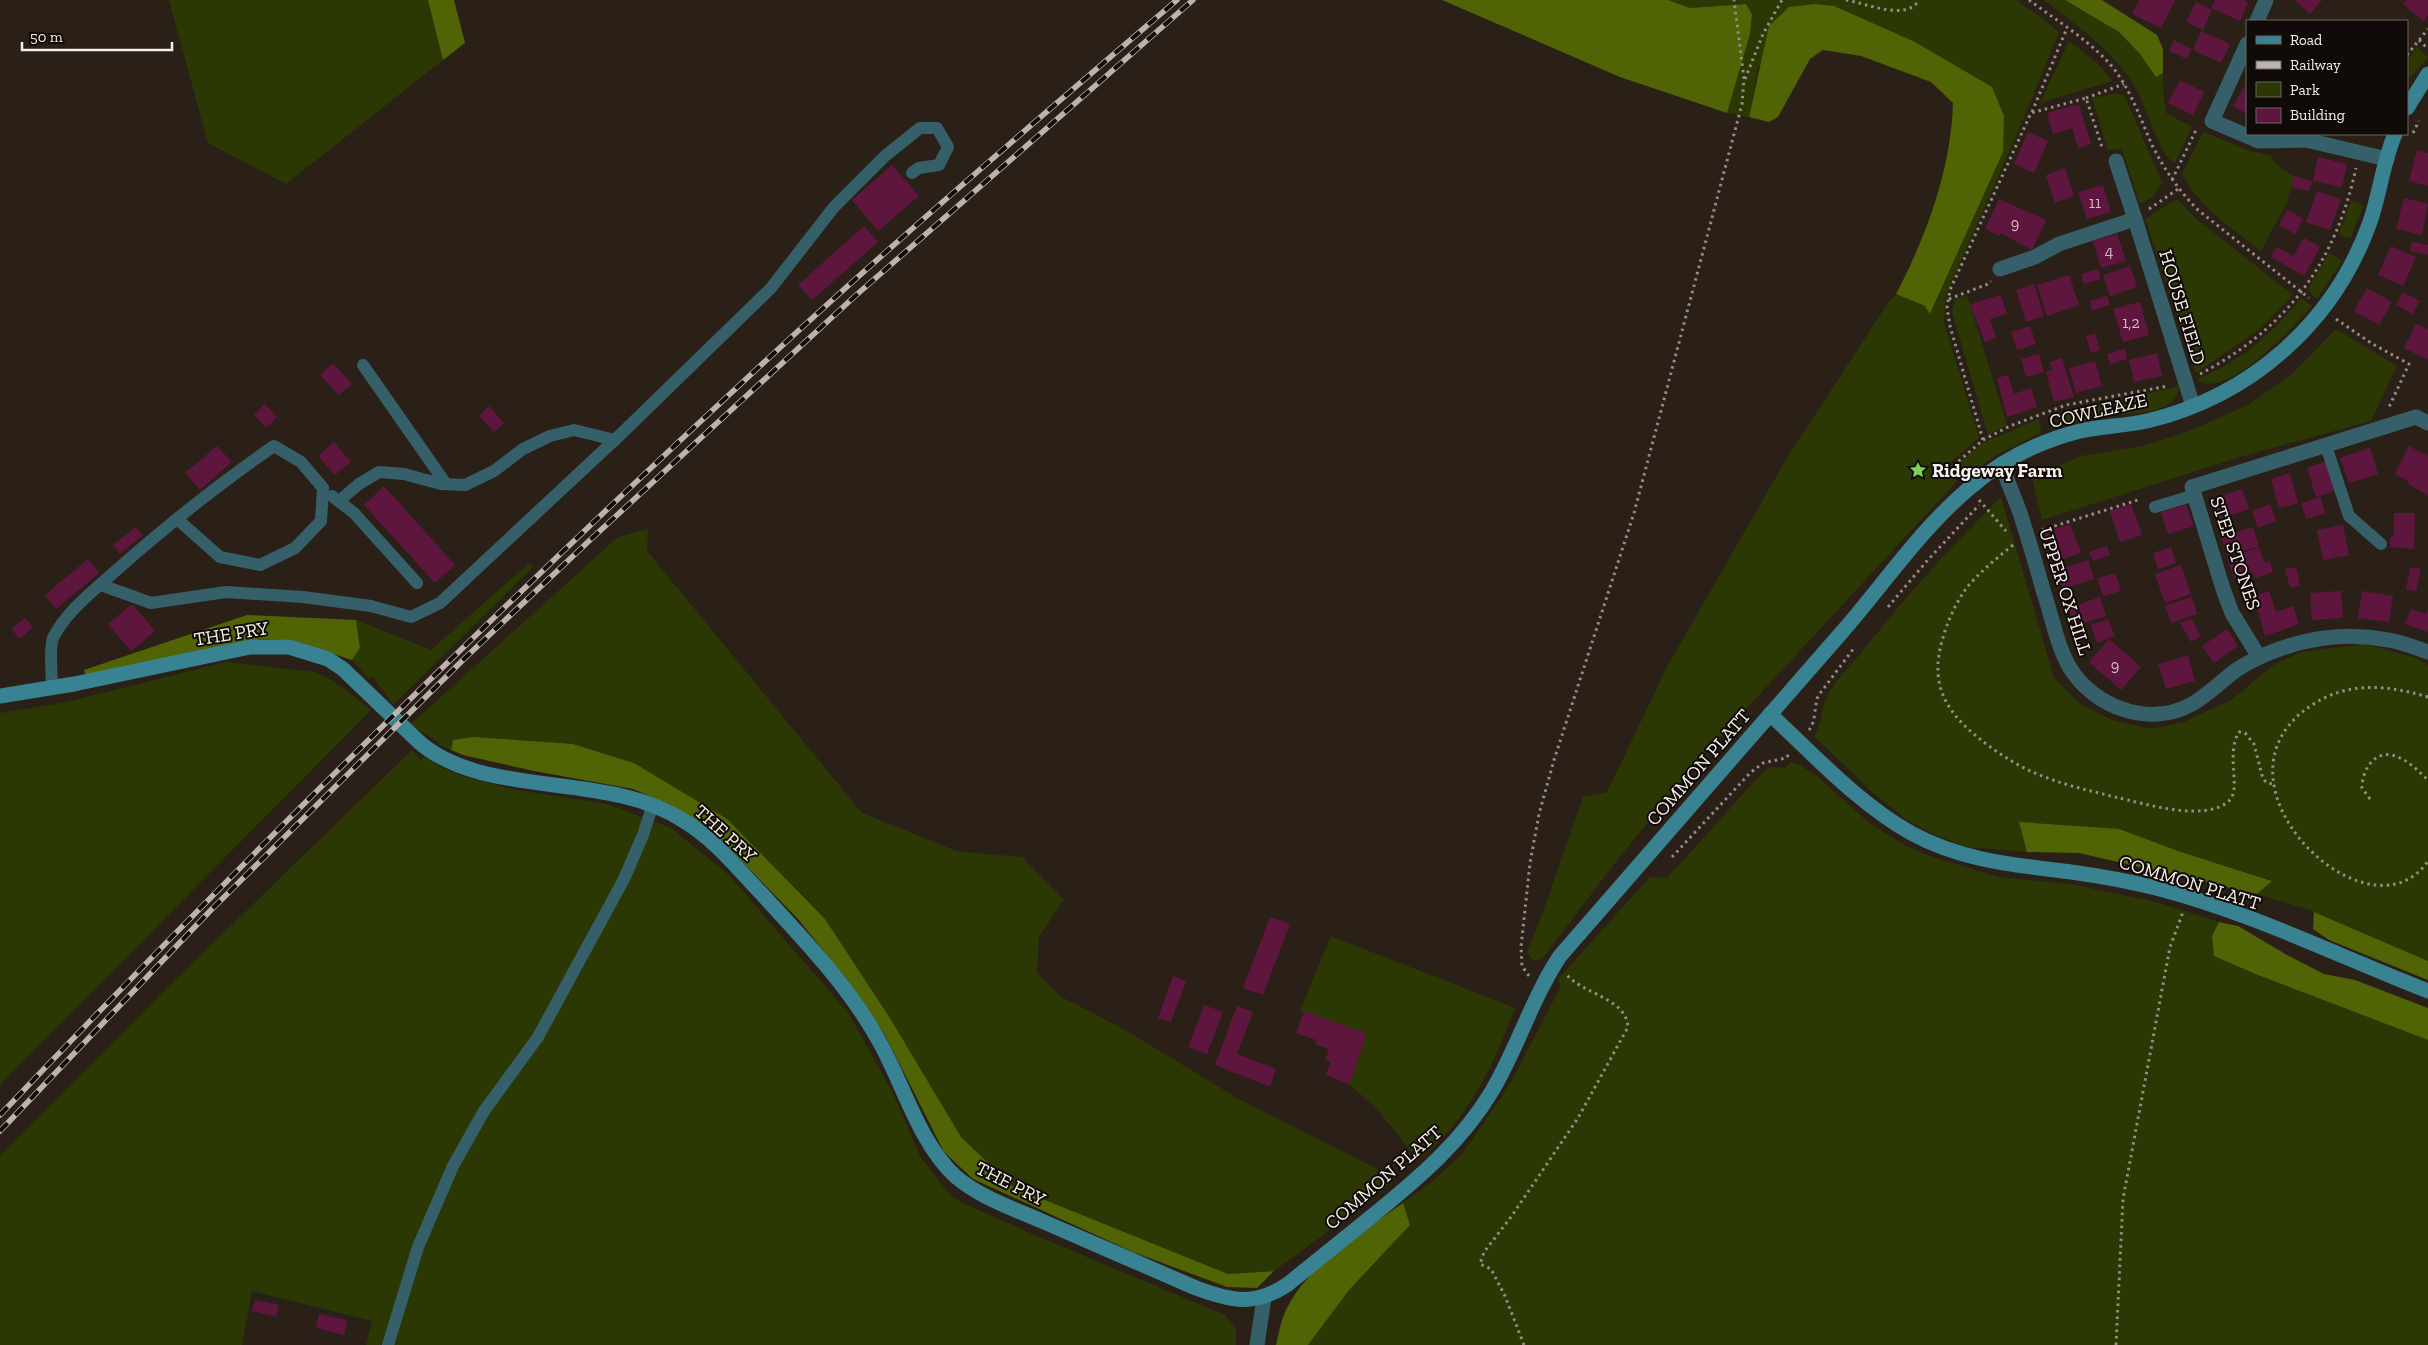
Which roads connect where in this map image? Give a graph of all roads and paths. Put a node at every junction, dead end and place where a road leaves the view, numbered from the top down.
1 (1734, 0) edge
2 (1782, 0) edge
3 (1846, 0) edge
4 (1919, 0) edge
5 (2029, 0) edge
6 (2266, 0) edge
7 (2257, 20) edge
8 (2067, 28) junction
9 (2428, 29) edge
10 (2418, 40) junction
11 (2246, 46) edge
12 (2428, 49) edge
13 (2408, 54) edge
14 (2428, 74) edge
15 (1744, 80) junction
16 (2124, 84) junction
17 (2086, 98) junction
18 (2408, 106) edge
19 (2031, 113) junction
20 (2422, 114) dead end
21 (2395, 135) edge
22 (2193, 136) dead end
23 (2411, 138) dead end
24 (2360, 151) junction
25 (2386, 159) junction
26 (2116, 161) joint
27 (912, 173) dead end
28 (2172, 180) junction
29 (2178, 189) junction
30 (2135, 219) junction
31 (2000, 269) joint
32 (2302, 292) junction
33 (1948, 299) junction
34 (2324, 309) junction
35 (2340, 316) dead end
36 (2337, 320) junction
37 (2332, 326) dead end
38 (363, 365) dead end
39 (2185, 380) junction
40 (1965, 381) dead end
41 (2193, 406) junction
42 (2428, 423) edge
43 (2386, 427) junction
44 (615, 440) junction
45 (1983, 440) dead end
46 (2326, 446) junction
47 (2002, 464) junction
48 (446, 484) junction
49 (322, 488) junction
50 (2193, 491) junction
51 (2143, 498) dead end
52 (1986, 499) dead end
53 (339, 501) junction
54 (2155, 507) dead end
55 (178, 519) junction
56 (2026, 534) junction
57 (2381, 544) dead end
58 (417, 583) dead end
59 (101, 585) junction
60 (1887, 608) dead end
61 (1859, 642) dead end
62 (2428, 652) edge
63 (2259, 657) junction
64 (52, 688) junction
65 (0, 696) edge
66 (2428, 698) edge
67 (1770, 714) junction
68 (1799, 741) junction
69 (2428, 780) edge
70 (2273, 784) junction
71 (2370, 799) dead end
72 (653, 804) junction
73 (2428, 861) edge
74 (1665, 864) dead end
75 (2188, 898) junction
76 (1553, 967) junction
77 (1539, 991) junction
78 (2428, 991) edge
79 (1264, 1298) junction
80 (388, 1345) edge
81 (1257, 1345) edge
82 (1524, 1345) edge
83 (2116, 1345) edge

1 - 15 path
2 - 15 path
3 - 4 path
5 - 8 path
6 - 7 street
8 - 16 path
8 - 19 path
9 - 10 path
10 - 12 path
10 - 13 path
11 - 24 street
14 - 18 main road
15 - 77 path
16 - 17 path
16 - 28 path
17 - 19 path
17 - 26 path
19 - 33 path
20 - 23 path
21 - 25 main road, COWLEAZE
22 - 28 path
24 - 25 street
24 - 32 path
25 - 34 main road, COWLEAZE
26 - 30 street, HOUSE FIELD
27 - 44 lane
28 - 29 path
29 - 30 path
29 - 32 path
30 - 31 street
30 - 39 street, HOUSE FIELD
31 - 33 path
32 - 34 path
32 - 39 path
33 - 40 path
34 - 36 path
34 - 41 main road, COWLEAZE
35 - 36 path
36 - 37 path
36 - 43 path
38 - 48 lane
39 - 41 street, HOUSE FIELD
39 - 45 path
41 - 47 main road, COWLEAZE
42 - 43 street
43 - 46 street
44 - 48 lane
44 - 59 lane
46 - 50 street
46 - 57 lane
47 - 56 street, UPPER OX HILL
47 - 67 main road, COWLEAZE
48 - 53 lane
49 - 53 lane
49 - 55 lane
49 - 55 lane
50 - 54 lane
50 - 63 street, STEP STONES
51 - 56 path
52 - 60 path
53 - 58 lane
55 - 59 lane
56 - 63 street, UPPER OX HILL
56 - 70 path
59 - 64 lane
61 - 68 path
62 - 63 street, UPPER OX HILL
64 - 65 main road, THE PRY
64 - 72 main road, THE PRY
66 - 70 path
67 - 68 main road, COMMON PLATT
67 - 76 main road, COMMON PLATT
68 - 74 path
68 - 75 main road, COMMON PLATT
69 - 71 path
70 - 73 path
72 - 79 main road, THE PRY
72 - 80 lane
75 - 78 main road, COMMON PLATT
75 - 83 path
76 - 77 main road, COMMON PLATT
76 - 82 path
77 - 79 main road, COMMON PLATT
79 - 81 street

